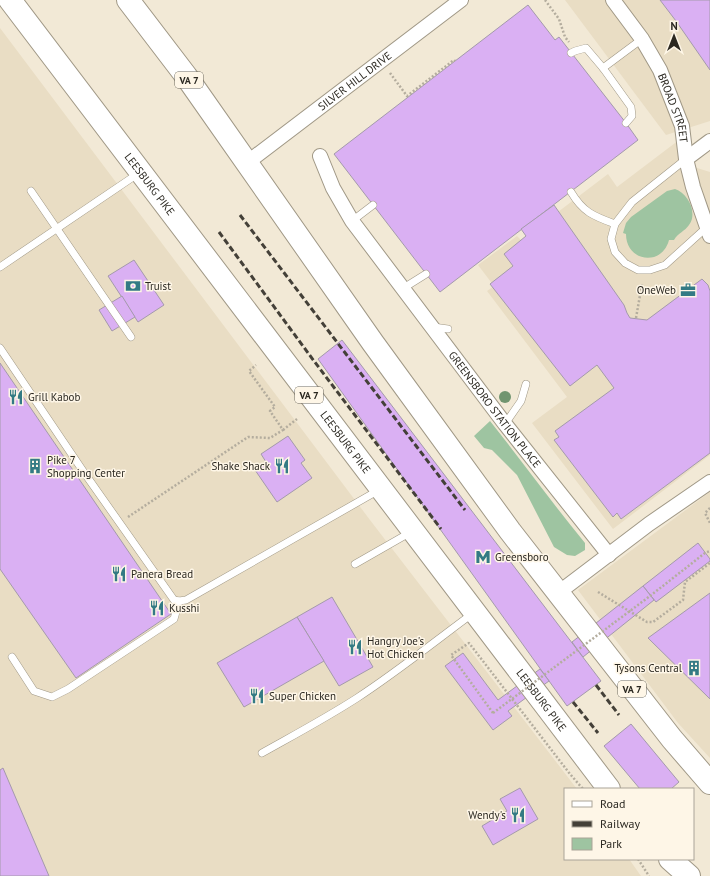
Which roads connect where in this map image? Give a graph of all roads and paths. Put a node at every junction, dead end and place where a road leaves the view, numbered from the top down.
1 (10, 0) edge
2 (128, 0) edge
3 (461, 0) edge
4 (546, 0) edge
5 (613, 0) edge
6 (642, 39) junction
7 (573, 52) joint
8 (455, 60) dead end
9 (603, 68) junction
10 (390, 73) dead end
11 (626, 123) dead end
12 (710, 141) edge
13 (320, 156) dead end
14 (686, 159) junction
15 (248, 162) junction
16 (140, 172) junction
17 (31, 191) dead end
18 (571, 192) dead end
19 (373, 205) dead end
20 (352, 221) junction
21 (615, 224) junction
22 (57, 229) junction
23 (708, 231) edge
24 (0, 267) edge
25 (426, 274) dead end
26 (642, 284) dead end
27 (402, 289) junction
28 (636, 318) dead end
29 (431, 327) junction
30 (448, 328) dead end
31 (131, 338) dead end
32 (0, 348) edge
33 (256, 365) dead end
34 (526, 384) dead end
35 (297, 420) dead end
36 (505, 424) junction
37 (283, 430) junction
38 (710, 482) edge
39 (381, 489) junction
40 (710, 508) edge
41 (710, 523) edge
42 (124, 528) junction
43 (413, 531) junction
44 (710, 551) edge
45 (609, 555) junction
46 (355, 564) dead end
47 (710, 564) edge
48 (598, 592) dead end
49 (558, 593) junction
50 (179, 601) junction
51 (474, 613) junction
52 (12, 657) dead end
53 (512, 699) edge
54 (512, 699) edge
55 (512, 699) edge
56 (512, 699) edge
57 (262, 753) dead end
58 (710, 783) edge
59 (582, 788) edge
60 (608, 788) edge
61 (639, 860) edge
62 (671, 860) edge
63 (650, 876) edge
64 (689, 876) edge

1 - 16 highway, LEESBURG PIKE / VA 7
2 - 15 highway, VA 7
3 - 15 street, SILVER HILL DRIVE
4 - 7 path
5 - 6 street, BROAD STREET
6 - 9 lane
6 - 14 street, BROAD STREET
7 - 9 lane
8 - 10 path
9 - 11 lane
12 - 14 street
13 - 20 street, GREENSBORO STATION PLACE
14 - 21 lane
14 - 23 street
15 - 49 highway, VA 7
16 - 22 lane
16 - 39 highway, LEESBURG PIKE / VA 7
17 - 22 lane
18 - 21 lane
19 - 20 lane
20 - 27 street, GREENSBORO STATION PLACE
21 - 23 lane
22 - 24 lane
22 - 31 lane
25 - 27 lane
26 - 28 path
27 - 29 street, GREENSBORO STATION PLACE
29 - 30 lane
29 - 36 street, GREENSBORO STATION PLACE
32 - 42 lane
33 - 37 path
34 - 36 lane
35 - 37 path
36 - 45 street, GREENSBORO STATION PLACE
37 - 42 path
38 - 45 street
39 - 43 highway, LEESBURG PIKE / VA 7
39 - 50 lane
40 - 41 path
42 - 50 lane
43 - 46 lane
43 - 51 highway, LEESBURG PIKE / VA 7
44 - 53 path, bridge
45 - 49 street
47 - 48 path
49 - 58 highway, VA 7
50 - 52 lane
51 - 57 lane
51 - 60 highway, LEESBURG PIKE / VA 7
54 - 55 path, bridge
56 - 59 path, bridge
61 - 63 path
62 - 64 highway

